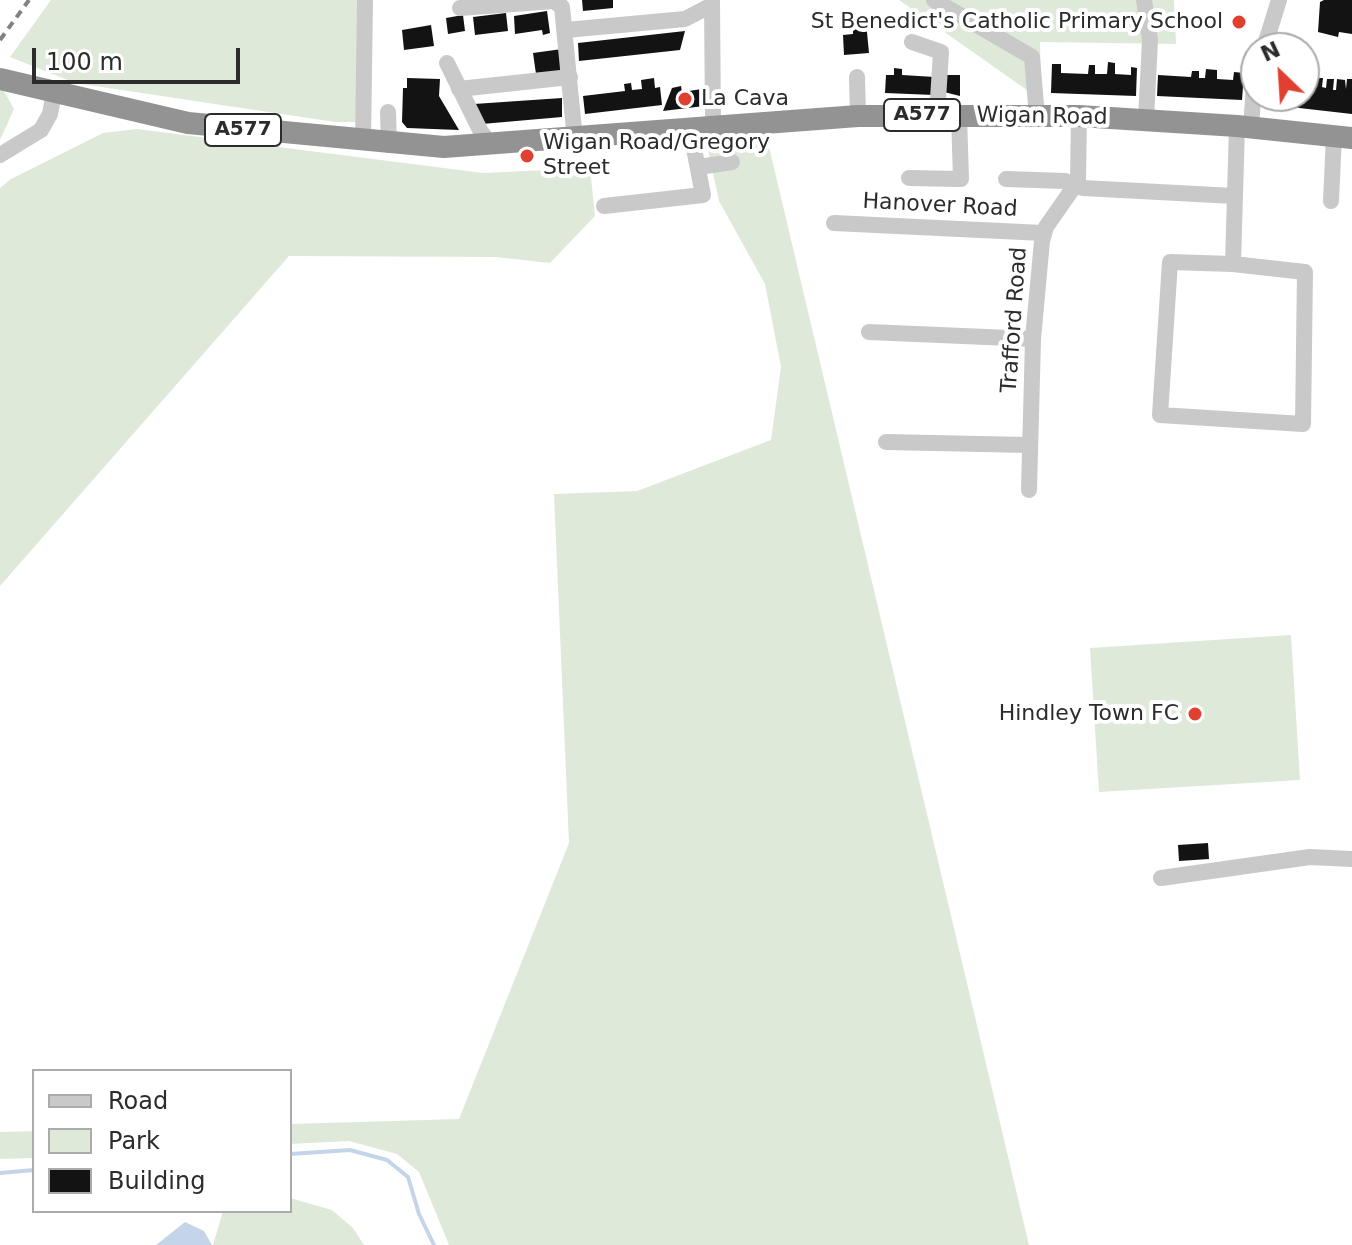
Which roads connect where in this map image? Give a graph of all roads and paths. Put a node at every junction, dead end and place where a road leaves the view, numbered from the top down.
1 (365, 0) edge
2 (934, 0) edge
3 (1144, 0) edge
4 (1279, 0) edge
5 (554, 1) edge
6 (712, 2) edge
7 (460, 8) dead end
8 (566, 30) junction
9 (1269, 32) edge
10 (912, 42) dead end
11 (447, 63) dead end
12 (570, 77) junction
13 (857, 77) dead end
14 (0, 79) edge
15 (459, 89) junction
16 (54, 93) junction
17 (388, 112) dead end
18 (1246, 112) edge
19 (858, 116) junction
20 (948, 116) junction
21 (1079, 116) junction
22 (1037, 117) junction
23 (1146, 119) junction
24 (713, 125) junction
25 (1244, 126) junction
26 (690, 128) junction
27 (1343, 137) edge
28 (575, 140) junction
29 (363, 142) junction
30 (389, 145) junction
31 (492, 146) junction
32 (0, 155) edge
33 (732, 162) dead end
34 (699, 167) junction
35 (909, 178) dead end
36 (1006, 179) dead end
37 (1076, 186) junction
38 (1234, 196) junction
39 (1331, 201) dead end
40 (604, 206) dead end
41 (834, 220) dead end
42 (1043, 233) junction
43 (1233, 264) junction
44 (869, 333) dead end
45 (1033, 339) junction
46 (886, 443) dead end
47 (1029, 445) junction
48 (1029, 490) dead end
49 (1352, 859) edge
50 (1161, 878) dead end

1 - 29 street
2 - 22 street
3 - 23 street
4 - 9 street
5 - 7 street
5 - 8 street
6 - 8 street
6 - 24 street
8 - 12 street
10 - 20 street
11 - 15 street
12 - 15 street
12 - 28 street
13 - 19 street
14 - 16 highway, A577
15 - 31 street
16 - 29 highway, A577
16 - 32 street
17 - 30 street
18 - 25 street
19 - 20 highway, Wigan Road / A577
19 - 24 highway, Wigan Road / A577
20 - 22 highway, Wigan Road / A577
20 - 35 street
21 - 22 highway, Wigan Road / A577
21 - 23 highway, Wigan Road / A577
21 - 37 street
23 - 25 highway, Wigan Road / A577
24 - 26 highway, Wigan Road / A577
25 - 27 highway, Wigan Road / A577
25 - 38 street
26 - 28 highway, Wigan Road / A577
26 - 34 street
27 - 39 street
28 - 31 highway, Wigan Road / A577
29 - 30 highway, A577
30 - 31 highway, A577
33 - 34 street
34 - 40 street
36 - 37 street
37 - 38 street
37 - 42 street, Trafford Road
38 - 43 street
41 - 42 street, Hanover Road
42 - 45 street, Trafford Road
43 - 43 street
44 - 45 street
45 - 47 street, Trafford Road
46 - 47 street
47 - 48 street, Trafford Road
49 - 50 street

